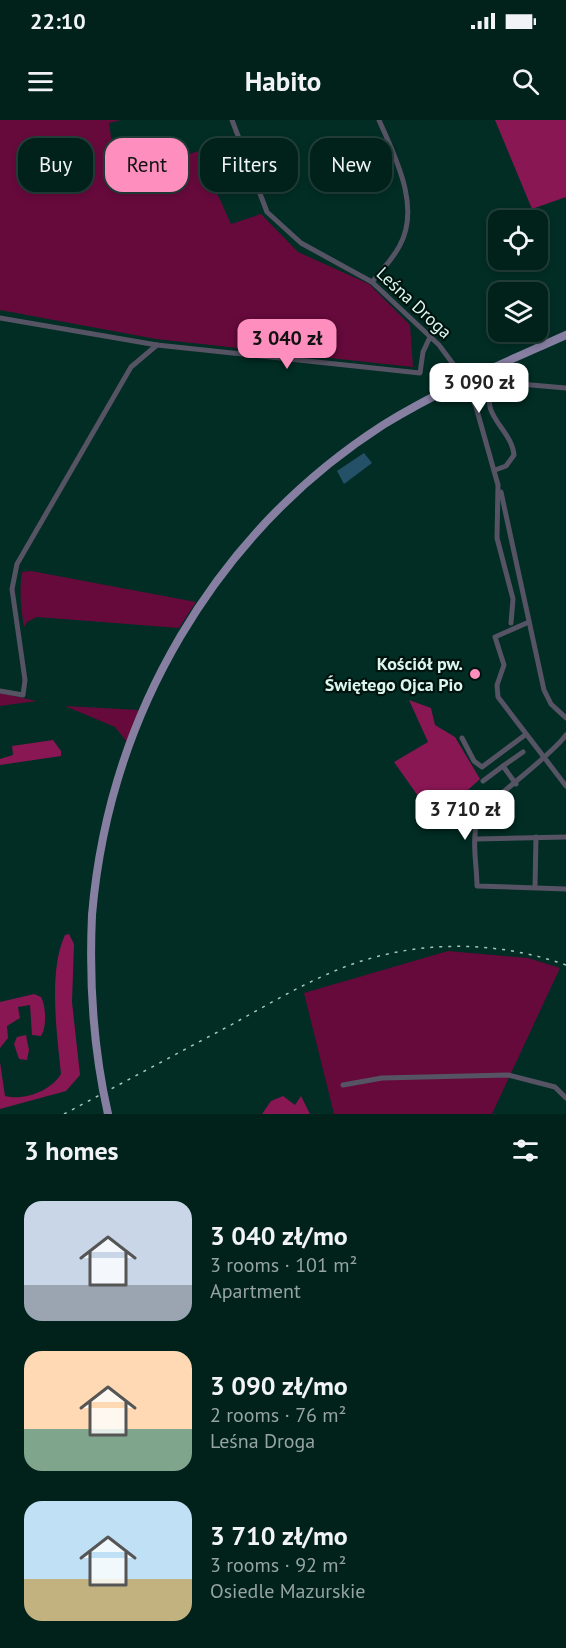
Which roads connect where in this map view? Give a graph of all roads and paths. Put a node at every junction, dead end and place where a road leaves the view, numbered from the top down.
1 (232, 120) edge
2 (379, 120) edge
3 (372, 282) junction
4 (0, 318) edge
5 (566, 330) edge
6 (566, 334) edge
7 (430, 337) junction
8 (157, 345) junction
9 (464, 379) junction
10 (566, 388) edge
11 (495, 470) junction
12 (498, 485) junction
13 (529, 622) junction
14 (511, 623) dead end
15 (0, 691) edge
16 (566, 718) edge
17 (525, 735) junction
18 (566, 735) edge
19 (462, 738) dead end
20 (523, 752) dead end
21 (545, 760) junction
22 (503, 766) junction
23 (483, 781) dead end
24 (516, 784) junction
25 (566, 786) edge
26 (537, 837) junction
27 (566, 837) edge
28 (477, 839) junction
29 (535, 887) junction
30 (566, 889) edge
31 (343, 1085) dead end
32 (566, 1098) edge
33 (108, 1114) edge

1 - 3 street, Leśna Droga
2 - 3 street
3 - 7 street, Leśna Droga
4 - 8 street
5 - 9 main road
6 - 9 main road
7 - 8 street
7 - 9 street, Leśna Droga
8 - 15 street
9 - 11 street, Leśna Droga
9 - 33 main road, bridge
10 - 11 street
11 - 12 street, Leśna Droga
12 - 13 street
12 - 14 street, Leśna Droga
13 - 16 street
13 - 17 street
17 - 19 street
17 - 21 street
18 - 21 street
20 - 22 street
21 - 24 street
21 - 25 street
22 - 23 street
22 - 24 street
24 - 28 street
26 - 27 street
26 - 28 street
26 - 29 street
28 - 29 street
29 - 30 street
31 - 32 street

